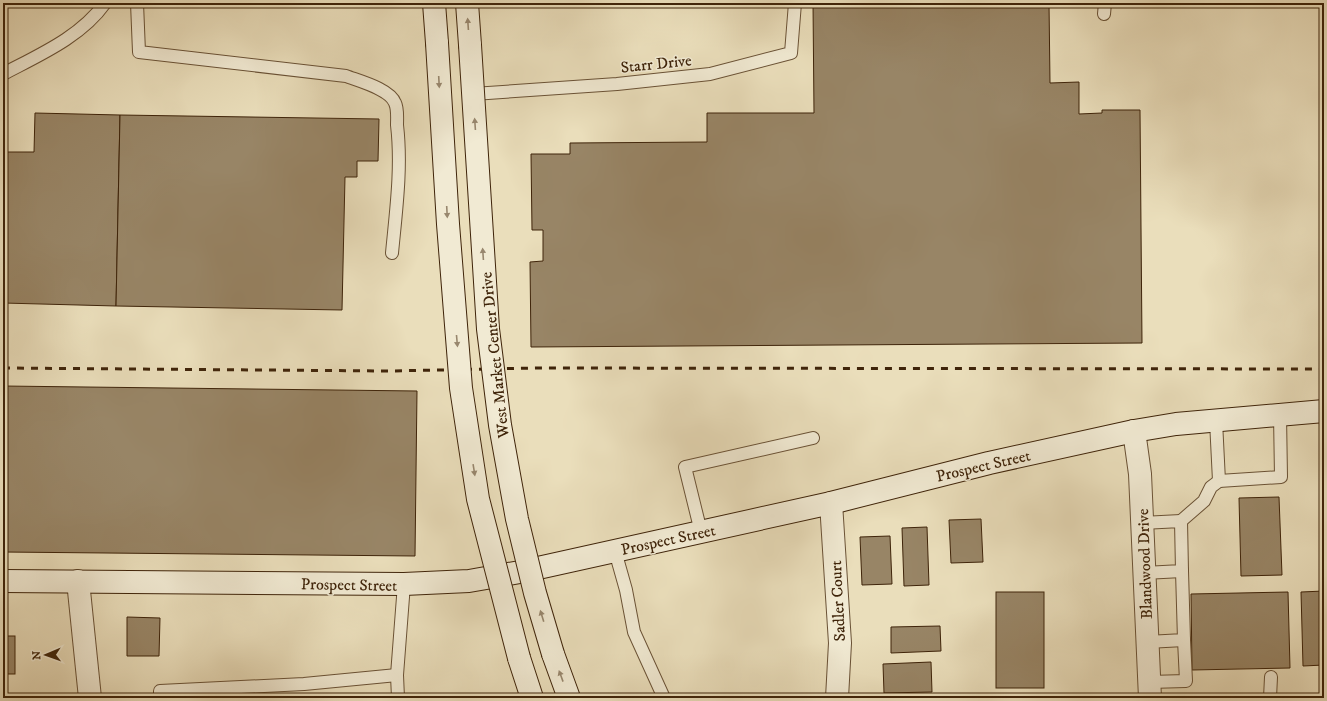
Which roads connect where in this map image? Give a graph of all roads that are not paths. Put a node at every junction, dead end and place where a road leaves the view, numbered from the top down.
1 (105, 3) edge
2 (137, 3) edge
3 (434, 3) edge
4 (467, 3) edge
5 (795, 3) edge
6 (3, 74) edge
7 (473, 94) junction
8 (392, 253) dead end
9 (1324, 411) edge
10 (1280, 415) junction
11 (1216, 421) junction
12 (1134, 431) junction
13 (813, 438) dead end
14 (1219, 481) junction
15 (831, 503) junction
16 (1181, 521) junction
17 (1142, 523) junction
18 (701, 532) junction
19 (615, 551) junction
20 (1182, 571) junction
21 (1144, 573) junction
22 (78, 580) junction
23 (3, 581) edge
24 (404, 584) junction
25 (1184, 640) junction
26 (1147, 642) junction
27 (397, 674) junction
28 (1271, 677) dead end
29 (1149, 690) edge
30 (90, 698) edge
31 (160, 698) edge
32 (398, 698) edge
33 (532, 698) edge
34 (569, 698) edge
35 (664, 698) edge
36 (837, 698) edge
37 (1270, 698) edge

1 - 6 lane
2 - 8 lane
3 -> 33 street, West Market Center Drive, bridge
7 -> 4 street, West Market Center Drive, bridge
5 - 7 lane, Starr Drive
34 -> 7 street, West Market Center Drive, bridge
9 - 10 street, Prospect Street
10 - 11 street, Prospect Street
10 - 14 lane
11 - 12 street, Prospect Street
11 - 14 lane
12 - 15 street, Prospect Street
12 - 17 street, Blandwood Drive
13 - 18 lane
14 - 16 lane
15 - 18 street, Prospect Street
15 - 36 street, Sadler Court
16 - 17 lane
16 - 20 lane
17 - 21 street, Blandwood Drive
18 - 19 street, Prospect Street
19 - 24 street, Prospect Street
19 - 35 lane
20 - 21 lane
20 - 25 lane
21 - 26 street, Blandwood Drive
22 - 23 street, Prospect Street
22 - 24 street, Prospect Street
22 - 30 street
24 - 27 lane
25 - 26 lane
25 - 29 lane
26 - 29 street, Blandwood Drive
27 - 31 lane
27 - 32 lane
28 - 37 lane

